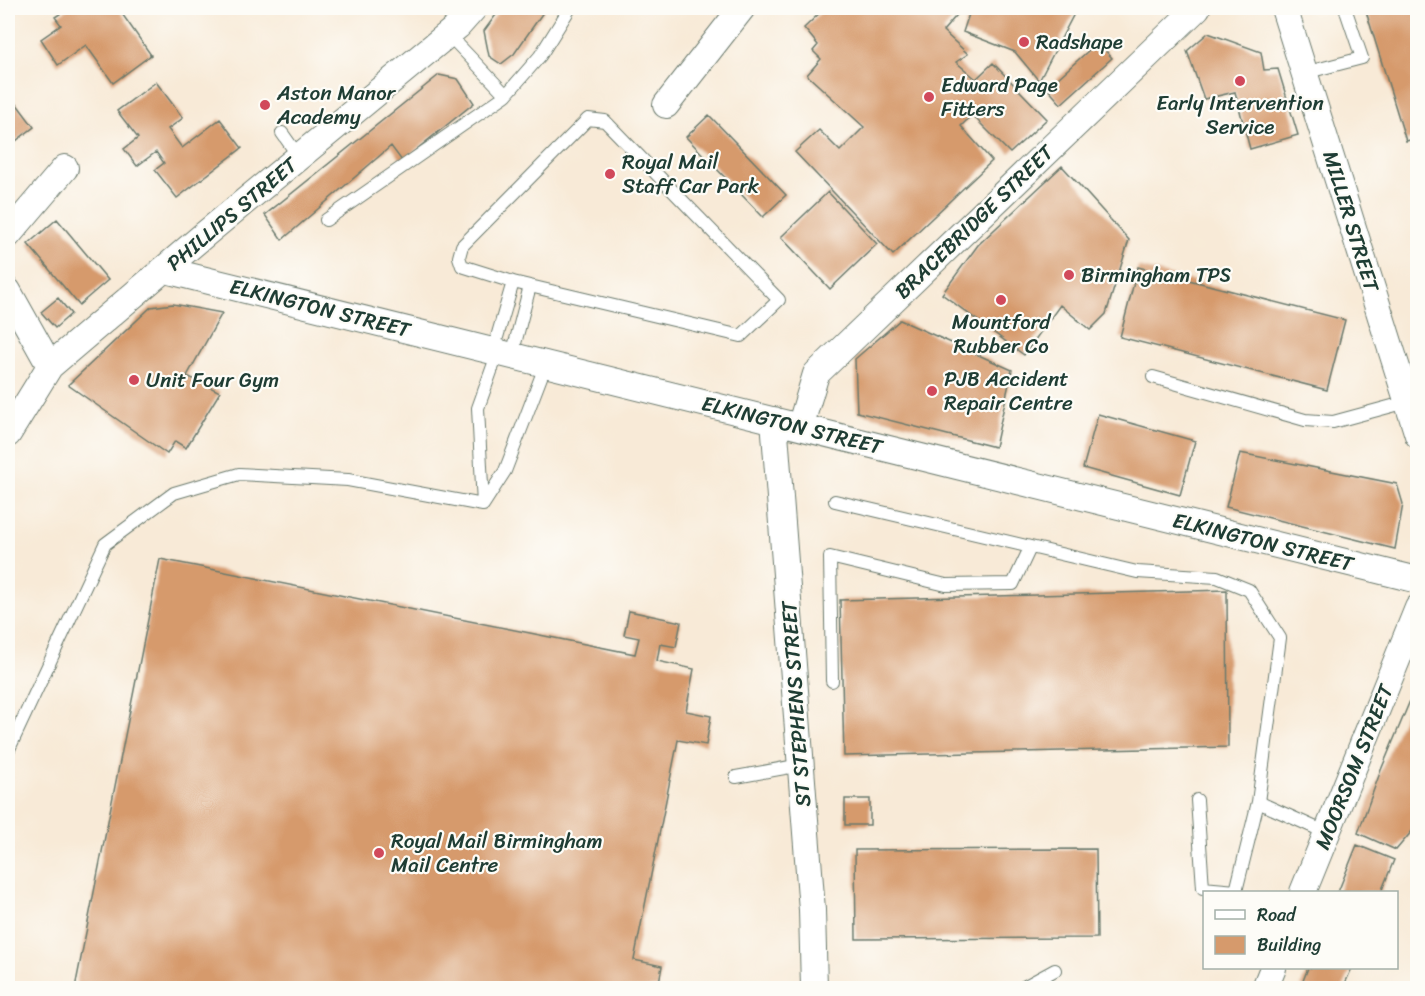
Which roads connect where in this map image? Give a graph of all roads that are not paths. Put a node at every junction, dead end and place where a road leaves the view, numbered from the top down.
1 (474, 8) edge
2 (570, 8) edge
3 (742, 8) edge
4 (1197, 8) edge
5 (1284, 8) edge
6 (1346, 8) edge
7 (448, 34) junction
8 (1304, 73) junction
9 (506, 95) junction
10 (666, 105) dead end
11 (282, 133) dead end
12 (299, 157) junction
13 (65, 168) dead end
14 (326, 220) dead end
15 (8, 235) edge
16 (165, 270) junction
17 (513, 282) junction
18 (530, 286) junction
19 (8, 291) edge
20 (501, 353) junction
21 (546, 364) junction
22 (50, 366) junction
23 (1153, 377) dead end
24 (1407, 402) junction
25 (774, 420) junction
26 (800, 427) junction
27 (8, 434) edge
28 (1418, 435) edge
29 (835, 501) dead end
30 (483, 505) junction
31 (1030, 548) junction
32 (1418, 580) edge
33 (1418, 608) edge
34 (832, 681) dead end
35 (8, 751) edge
36 (801, 765) junction
37 (736, 777) dead end
38 (1197, 800) dead end
39 (1258, 802) junction
40 (1327, 833) junction
41 (1303, 891) edge
42 (1273, 969) edge
43 (1054, 970) dead end
44 (814, 988) edge
45 (1022, 988) edge
46 (1265, 988) edge

1 - 7 street, PHILLIPS STREET
2 - 9 lane
3 - 10 street
4 - 26 street, BRACEBRIDGE STREET
5 - 8 street, MILLER STREET
6 - 8 lane
7 - 9 lane
7 - 12 street, PHILLIPS STREET
8 - 24 street, MILLER STREET
9 - 14 lane
11 - 12 lane
12 - 16 street, PHILLIPS STREET
13 - 15 street
16 - 20 street, ELKINGTON STREET
16 - 22 street, PHILLIPS STREET
17 - 18 lane
17 - 18 lane
17 - 20 lane
18 - 20 lane
19 - 22 street
20 - 21 street, ELKINGTON STREET
20 - 30 lane
21 - 25 street, ELKINGTON STREET
21 - 30 lane
22 - 27 street, PHILLIPS STREET
23 - 24 lane
24 - 28 street, MILLER STREET
25 - 26 street, ELKINGTON STREET
25 - 36 street, ST STEPHENS STREET
26 - 32 street, ELKINGTON STREET
29 - 31 lane
30 - 35 lane
31 - 34 lane
31 - 39 lane
33 - 40 street, MOORSOM STREET
36 - 37 lane
36 - 44 street, ST STEPHENS STREET
38 - 39 lane
39 - 40 lane
40 - 41 street, MOORSOM STREET
42 - 46 street
43 - 45 lane

